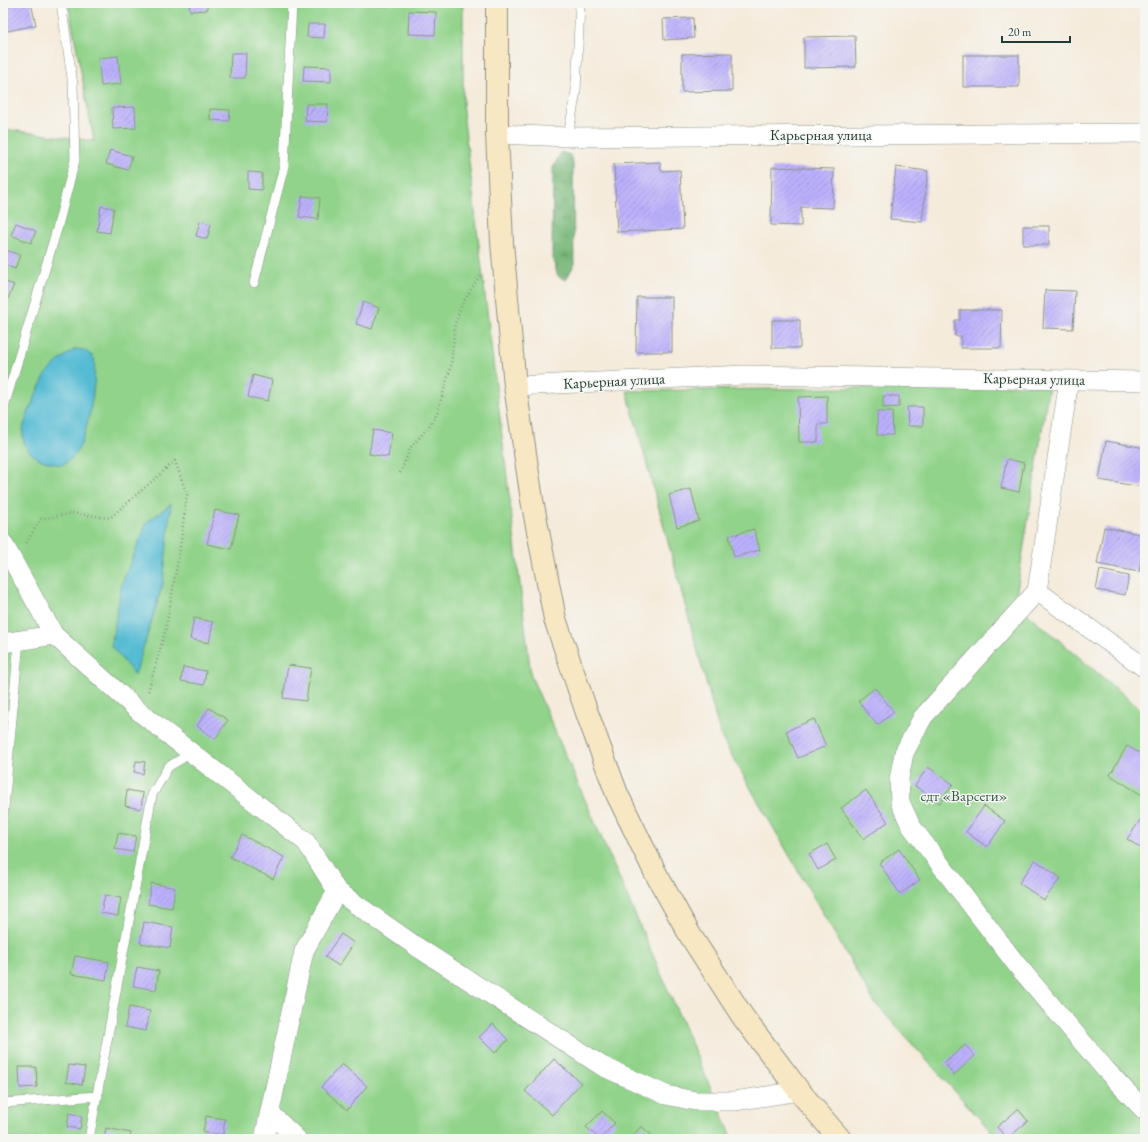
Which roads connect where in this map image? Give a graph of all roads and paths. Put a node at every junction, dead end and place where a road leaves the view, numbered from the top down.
1 (60, 3) edge
2 (292, 3) edge
3 (497, 3) edge
4 (580, 3) edge
5 (1145, 133) edge
6 (497, 134) junction
7 (568, 137) junction
8 (502, 243) junction
9 (254, 283) dead end
10 (1069, 380) junction
11 (1145, 381) edge
12 (515, 386) junction
13 (3, 410) edge
14 (400, 473) dead end
15 (3, 543) edge
16 (14, 562) junction
17 (1037, 591) junction
18 (54, 635) junction
19 (11, 641) edge
20 (1145, 668) edge
21 (142, 714) junction
22 (192, 753) junction
23 (3, 820) edge
24 (337, 891) junction
25 (799, 1091) junction
26 (98, 1096) junction
27 (3, 1103) edge
28 (1145, 1111) edge
29 (270, 1113) junction
30 (89, 1139) edge
31 (264, 1139) edge
32 (297, 1139) edge
33 (840, 1139) edge

1 - 13 lane
2 - 9 lane
3 - 6 main road
4 - 7 lane
5 - 7 street, Карьерная улица
6 - 7 street, Карьерная улица
6 - 8 main road
8 - 12 main road
8 - 14 path
10 - 11 street, Карьерная улица
10 - 12 street, Карьерная улица
10 - 17 street
12 - 25 main road
15 - 16 street
16 - 18 street
16 - 21 path
17 - 20 street
17 - 28 street
18 - 19 street
18 - 21 street
19 - 23 lane
21 - 22 street
22 - 24 street
22 - 26 lane
24 - 25 street
24 - 29 street
25 - 33 main road
26 - 27 lane
26 - 30 lane
29 - 31 street
29 - 32 street

